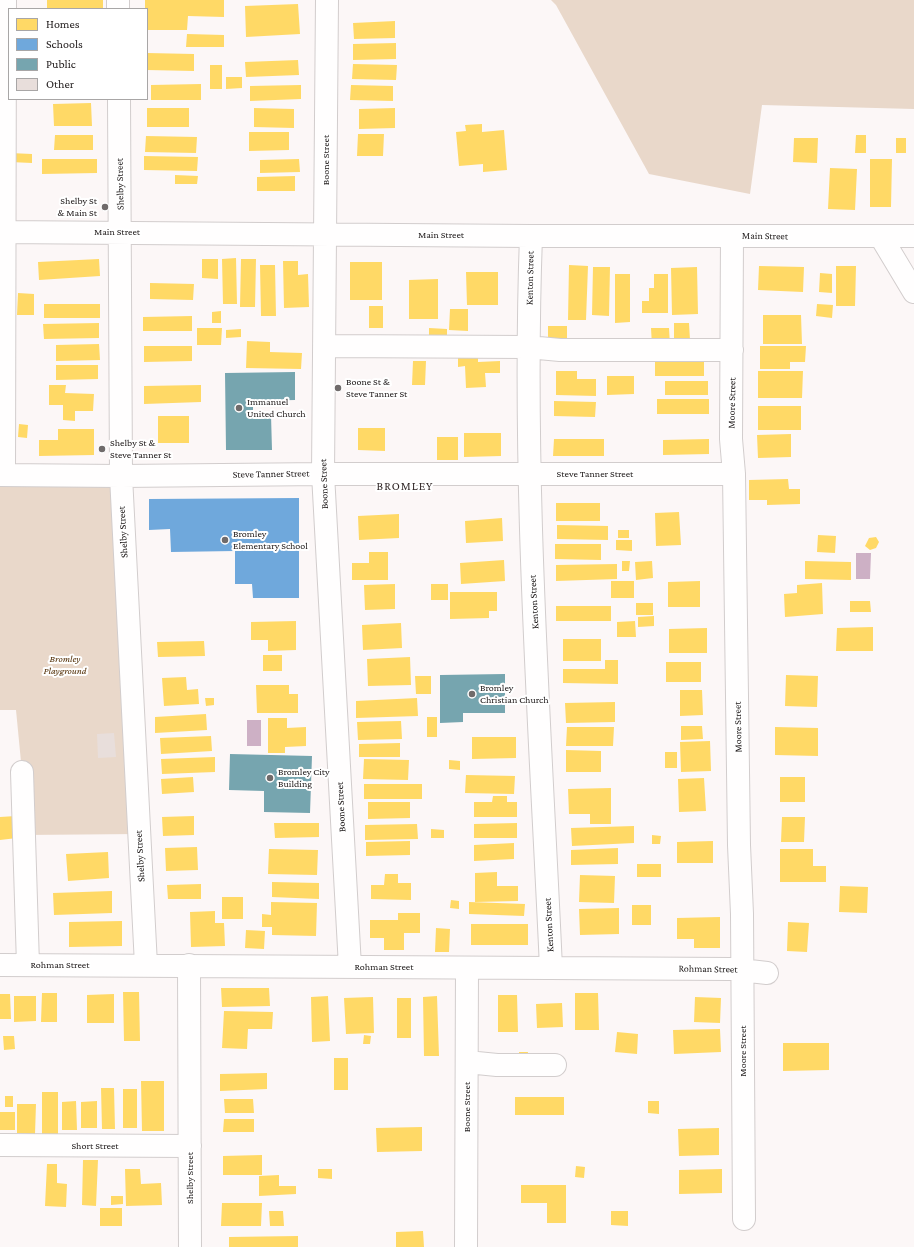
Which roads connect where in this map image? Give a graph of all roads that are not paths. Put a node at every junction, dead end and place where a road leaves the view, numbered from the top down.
1 (5, 0) edge
2 (327, 0) edge
3 (120, 100) edge
4 (2, 232) edge
5 (121, 232) junction
6 (325, 234) junction
7 (531, 236) junction
8 (732, 236) junction
9 (914, 236) edge
10 (881, 237) junction
11 (914, 292) edge
12 (325, 346) junction
13 (528, 347) junction
14 (732, 350) junction
15 (323, 474) junction
16 (529, 474) junction
17 (734, 474) junction
18 (2, 475) edge
19 (121, 476) junction
20 (22, 772) dead end
21 (0, 965) edge
22 (28, 965) junction
23 (146, 965) junction
24 (189, 965) junction
25 (350, 967) junction
26 (467, 968) junction
27 (551, 968) junction
28 (742, 970) junction
29 (767, 973) dead end
30 (467, 1062) junction
31 (555, 1065) dead end
32 (0, 1145) edge
33 (190, 1146) junction
34 (744, 1219) dead end
35 (190, 1247) edge
36 (466, 1247) edge

1 - 4 street
2 - 6 street, Boone Street
3 - 5 street, Shelby Street
4 - 5 street, Main Street
4 - 18 street
5 - 6 street, Main Street
5 - 19 street, Shelby Street
6 - 7 street, Main Street
6 - 12 street, Boone Street
7 - 8 street, Main Street
7 - 13 street, Kenton Street
8 - 10 street, Main Street
8 - 14 street, Moore Street
9 - 10 street, Main Street
10 - 11 street
12 - 13 street
12 - 15 street, Boone Street
13 - 14 street
13 - 16 street, Kenton Street
14 - 17 street, Moore Street
15 - 16 street, Steve Tanner Street
15 - 19 street, Steve Tanner Street
15 - 25 street, Boone Street
16 - 17 street, Steve Tanner Street
16 - 27 street, Kenton Street
17 - 28 street, Moore Street
18 - 19 street, Steve Tanner Street
19 - 23 street, Shelby Street
20 - 22 street
21 - 22 street, Rohman Street
22 - 23 street, Rohman Street
23 - 24 street, Rohman Street
24 - 25 street, Rohman Street
24 - 33 street, Shelby Street
25 - 26 street, Rohman Street
26 - 27 street, Rohman Street
26 - 30 street, Boone Street
27 - 28 street, Rohman Street
28 - 29 street, Rohman Street
28 - 34 street, Moore Street
30 - 31 street
30 - 36 street, Boone Street
32 - 33 street, Short Street
33 - 35 street, Shelby Street

